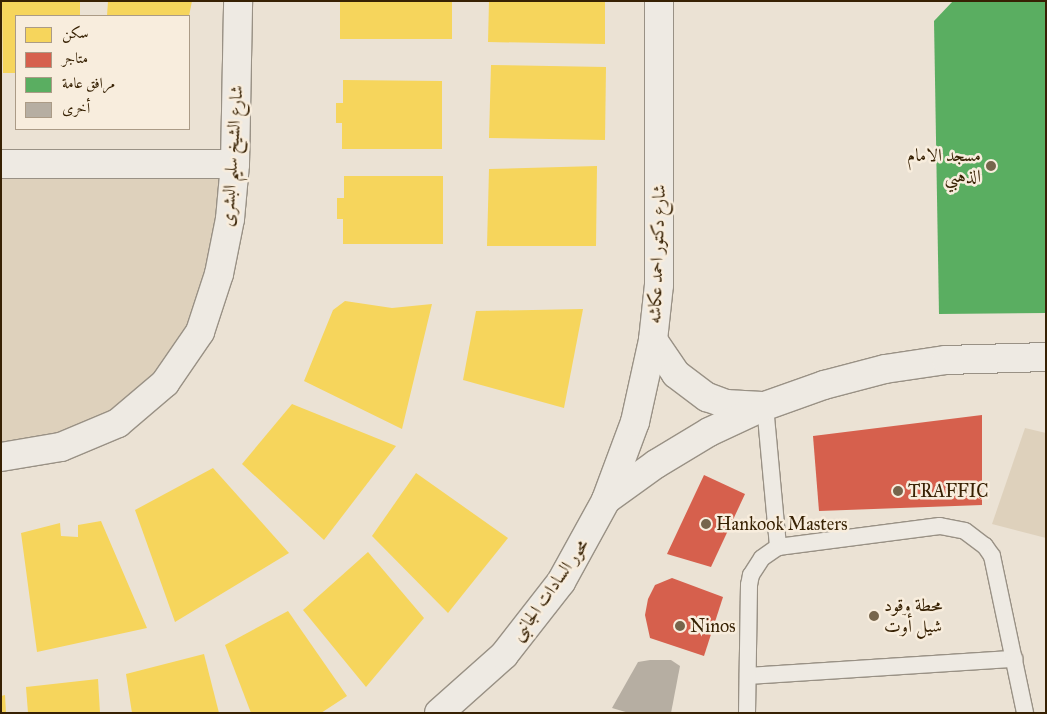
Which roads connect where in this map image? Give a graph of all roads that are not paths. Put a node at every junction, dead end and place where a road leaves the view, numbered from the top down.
1 (238, 1) edge
2 (659, 1) edge
3 (1, 164) edge
4 (235, 164) junction
5 (653, 340) junction
6 (1046, 357) edge
7 (766, 406) junction
8 (1, 457) edge
9 (606, 500) junction
10 (778, 547) junction
11 (1014, 658) junction
12 (748, 676) junction
13 (439, 713) edge
14 (747, 713) edge
15 (1025, 713) edge

1 - 4 street, شارع الشيخ سليم البشرى
2 - 5 street, شارع دكتور احمد عكاشه
3 - 4 street
4 - 8 street, شارع الشيخ سليم البشرى
5 - 7 street
5 - 9 street, شارع دكتور احمد عكاشه
6 - 7 street
7 - 9 street
7 - 10 lane
9 - 13 street, محور السادات الجانبى
10 - 11 lane
10 - 12 lane
11 - 12 lane
11 - 15 lane
12 - 14 lane

